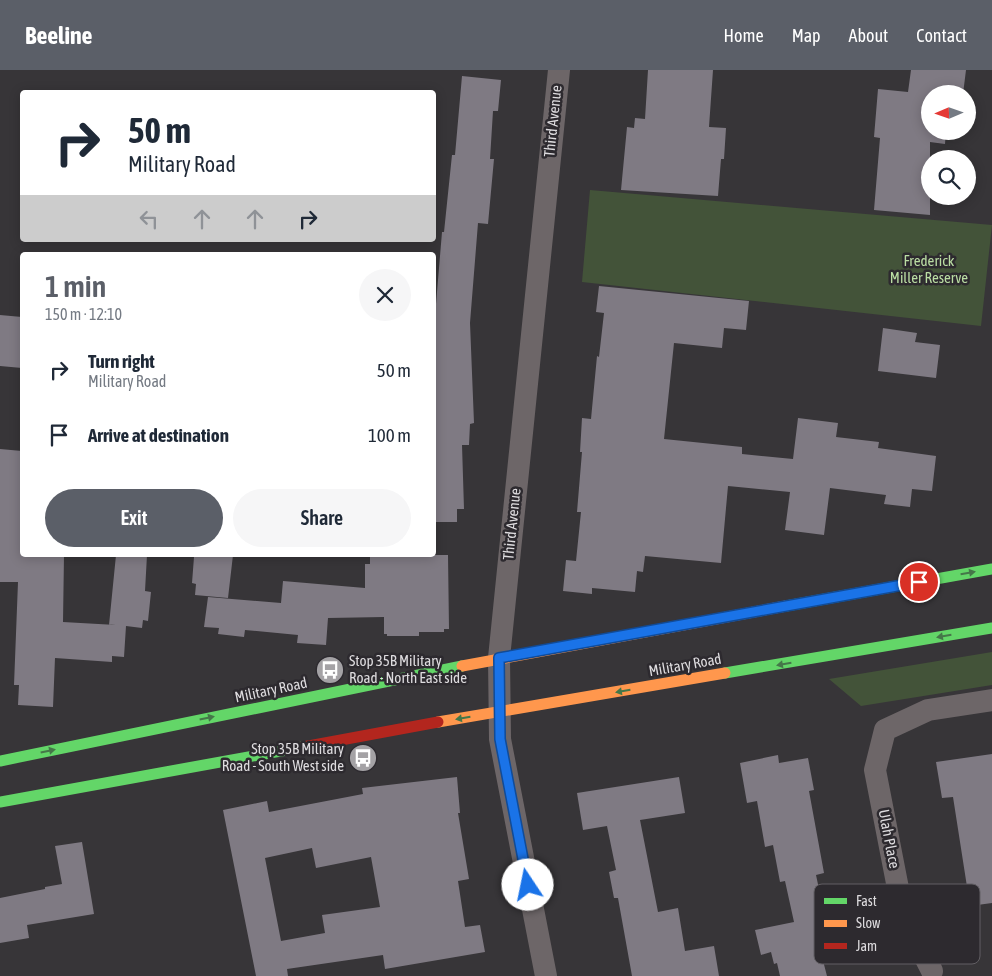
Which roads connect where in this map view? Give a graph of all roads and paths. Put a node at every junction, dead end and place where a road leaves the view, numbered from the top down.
1 (559, 70) edge
2 (992, 569) edge
3 (992, 628) edge
4 (499, 658) junction
5 (992, 700) edge
6 (500, 712) junction
7 (0, 761) edge
8 (0, 802) edge
9 (897, 884) edge
10 (928, 964) edge
11 (932, 971) dead end
12 (546, 976) edge

1 - 4 street, Third Avenue
4 -> 2 main road, Military Road
3 -> 6 main road, Military Road
4 - 6 street, Third Avenue
7 -> 4 main road, Military Road
5 - 9 street, Ulah Place
6 -> 8 main road, Military Road
6 - 12 street, Third Avenue
10 - 11 street, Ulah Place

